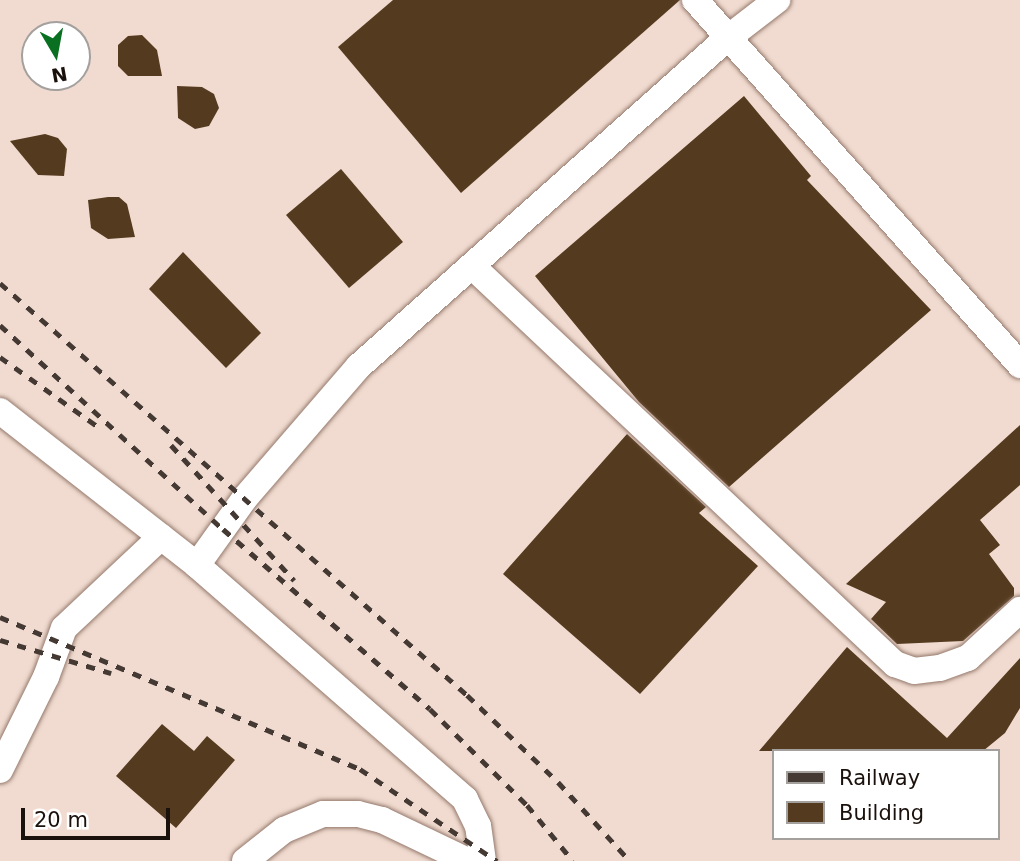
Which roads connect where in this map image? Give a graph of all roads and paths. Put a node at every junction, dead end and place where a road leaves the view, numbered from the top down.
1 (695, 0) edge
2 (777, 0) edge
3 (729, 37) junction
4 (472, 266) junction
5 (1020, 365) edge
6 (0, 411) edge
7 (161, 537) junction
8 (197, 565) junction
9 (1020, 610) edge
10 (7, 742) edge
11 (0, 770) edge
12 (245, 861) edge
13 (468, 861) edge
14 (483, 861) edge

1 - 3 lane
2 - 3 lane
3 - 4 lane
3 - 5 lane
4 - 8 lane
4 - 9 lane
6 - 7 lane
7 - 8 lane
7 - 10 lane
8 - 14 lane
10 - 11 lane
12 - 13 lane

